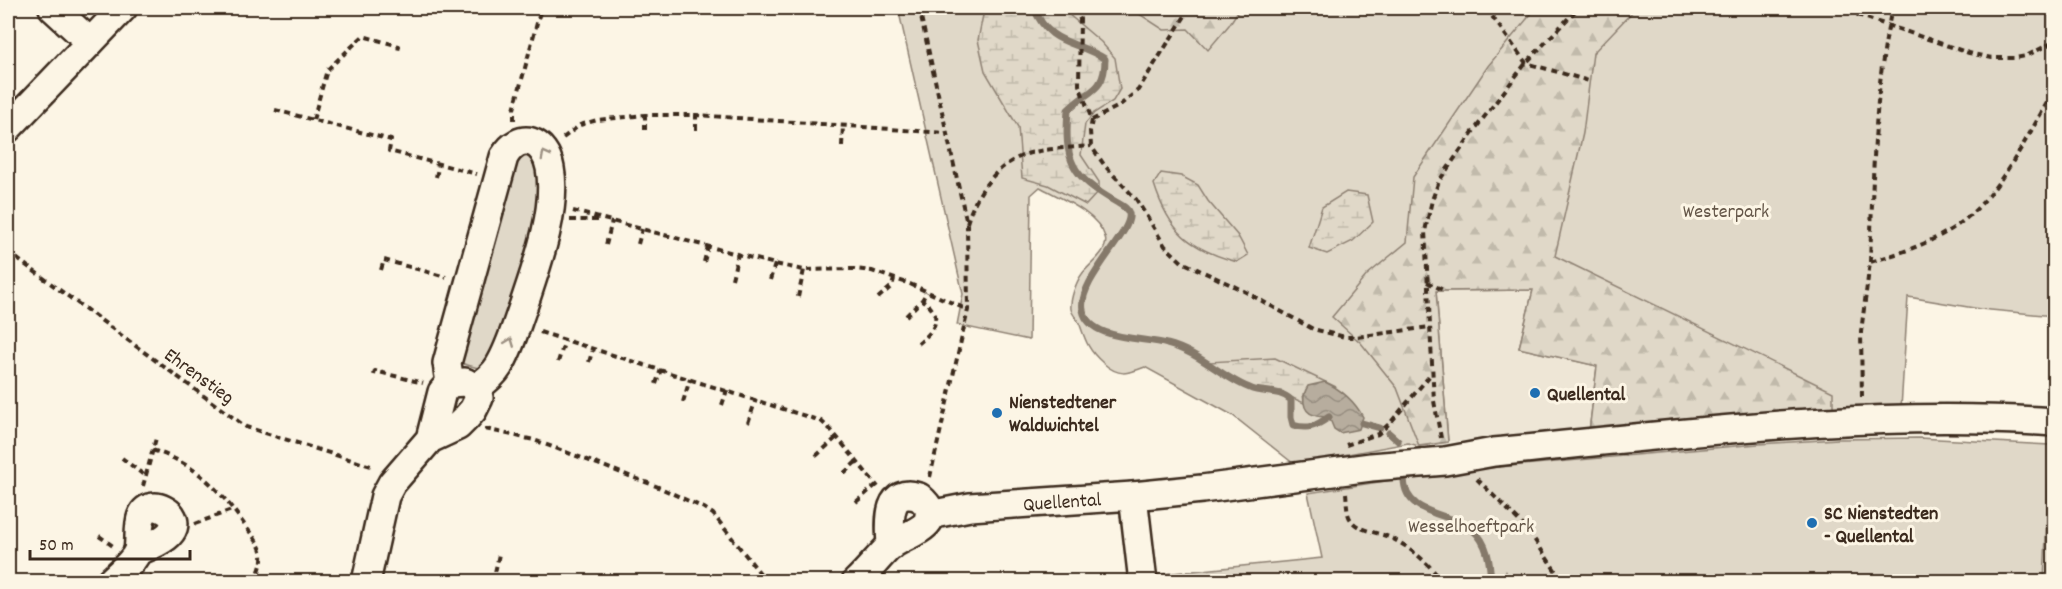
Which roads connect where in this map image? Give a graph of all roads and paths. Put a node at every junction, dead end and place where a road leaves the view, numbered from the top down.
1 (53, 8) edge
2 (123, 8) edge
3 (541, 8) edge
4 (919, 8) edge
5 (1075, 8) edge
6 (1190, 8) edge
7 (1486, 8) edge
8 (1578, 8) edge
9 (1837, 8) edge
10 (1892, 8) edge
11 (1888, 26) junction
12 (90, 42) junction
13 (2055, 42) edge
14 (398, 51) dead end
15 (1526, 63) junction
16 (1589, 81) dead end
17 (2055, 90) edge
18 (275, 110) dead end
19 (645, 115) junction
20 (696, 115) junction
21 (313, 120) junction
22 (1092, 120) junction
23 (843, 125) junction
24 (8, 128) edge
25 (645, 130) dead end
26 (696, 130) dead end
27 (946, 133) junction
28 (515, 144) junction
29 (842, 146) dead end
30 (1090, 146) junction
31 (547, 155) junction
32 (439, 164) junction
33 (436, 177) dead end
34 (498, 179) junction
35 (550, 204) junction
36 (612, 221) junction
37 (967, 224) junction
38 (642, 229) junction
39 (638, 244) dead end
40 (606, 245) dead end
41 (708, 246) junction
42 (8, 252) edge
43 (738, 254) junction
44 (704, 262) dead end
45 (1870, 262) junction
46 (775, 264) junction
47 (381, 270) dead end
48 (804, 270) junction
49 (732, 279) dead end
50 (894, 279) junction
51 (770, 280) dead end
52 (1427, 282) junction
53 (469, 283) junction
54 (927, 291) junction
55 (1445, 291) dead end
56 (798, 297) dead end
57 (878, 298) dead end
58 (922, 300) junction
59 (968, 310) junction
60 (906, 316) dead end
61 (517, 325) junction
62 (1430, 327) junction
63 (565, 340) junction
64 (918, 344) dead end
65 (593, 349) junction
66 (558, 362) dead end
67 (589, 362) dead end
68 (661, 369) junction
69 (1432, 372) junction
70 (374, 375) dead end
71 (690, 379) junction
72 (656, 384) dead end
73 (446, 388) junction
74 (476, 388) junction
75 (727, 390) junction
76 (756, 399) junction
77 (683, 402) dead end
78 (722, 405) dead end
79 (469, 415) junction
80 (1863, 421) junction
81 (2055, 422) edge
82 (748, 423) dead end
83 (837, 437) junction
84 (156, 438) dead end
85 (430, 439) junction
86 (1442, 441) dead end
87 (1345, 446) dead end
88 (152, 450) junction
89 (816, 456) dead end
90 (123, 458) dead end
91 (857, 461) junction
92 (844, 472) dead end
93 (398, 475) junction
94 (145, 476) junction
95 (1474, 476) dead end
96 (1345, 483) dead end
97 (929, 484) dead end
98 (876, 485) junction
99 (880, 490) dead end
100 (1133, 496) junction
101 (856, 502) dead end
102 (147, 509) joint
103 (234, 509) junction
104 (929, 515) junction
105 (190, 525) dead end
106 (891, 546) junction
107 (499, 554) dead end
108 (110, 582) edge
109 (255, 582) edge
110 (366, 582) edge
111 (493, 582) edge
112 (767, 582) edge
113 (856, 582) edge
114 (1143, 582) edge
115 (1442, 582) edge
116 (1563, 582) edge

1 - 12 street
2 - 12 street
3 - 28 path
4 - 27 path
5 - 22 path
6 - 22 path
7 - 15 path
8 - 15 path
9 - 11 path
10 - 11 path
11 - 13 path
11 - 45 path
12 - 24 street
14 - 21 path
15 - 16 path
15 - 52 path
17 - 45 path
18 - 21 path
19 - 20 path
19 - 25 path
19 - 31 path
20 - 23 path
20 - 26 path
21 - 32 path
22 - 30 path
23 - 27 path
23 - 29 path
27 - 37 path
31 -> 28 street
28 - 34 street
30 - 37 path
30 - 62 path
31 - 35 street
32 - 33 path
32 - 34 path
34 - 53 street
35 - 36 path
35 - 61 street
36 - 38 path
36 - 40 path
37 - 59 path
38 - 39 path
38 - 41 path
41 - 43 path
41 - 44 path
42 - 93 path, Ehrenstieg
43 - 46 path
43 - 49 path
45 - 80 path
46 - 48 path
46 - 51 path
47 - 53 path
48 - 50 path
48 - 56 path
50 - 54 path
50 - 57 path
52 - 55 path
52 - 62 path
53 - 73 street
54 - 58 path
54 - 59 path
58 - 60 path
58 - 64 path
59 - 97 path
61 - 63 path
74 -> 61 street
62 - 69 path
63 - 65 path
63 - 66 path
65 - 67 path
65 - 68 path
68 - 71 path
68 - 72 path
69 - 86 path
69 - 87 path
70 - 73 path
71 - 75 path
71 - 77 path
73 - 74 street
73 - 85 street
74 - 79 street
75 - 76 path
75 - 78 path
76 - 82 path
76 - 83 path
79 - 85 street
79 - 112 path
80 - 81 street, Quellental
80 - 100 street, Quellental
83 - 89 path
83 - 91 path
84 - 88 path
85 - 93 street
88 - 94 path
88 - 103 path
90 - 94 path
91 - 92 path
91 - 98 path
93 - 110 street
94 - 102 path
95 - 116 path
96 - 115 path
98 - 99 path
98 - 101 path
100 - 104 street, Quellental
100 - 114 street
102 - 108 street
103 - 105 path
103 - 109 path
104 - 106 street
104 - 106 street
106 - 113 street
107 - 111 path

